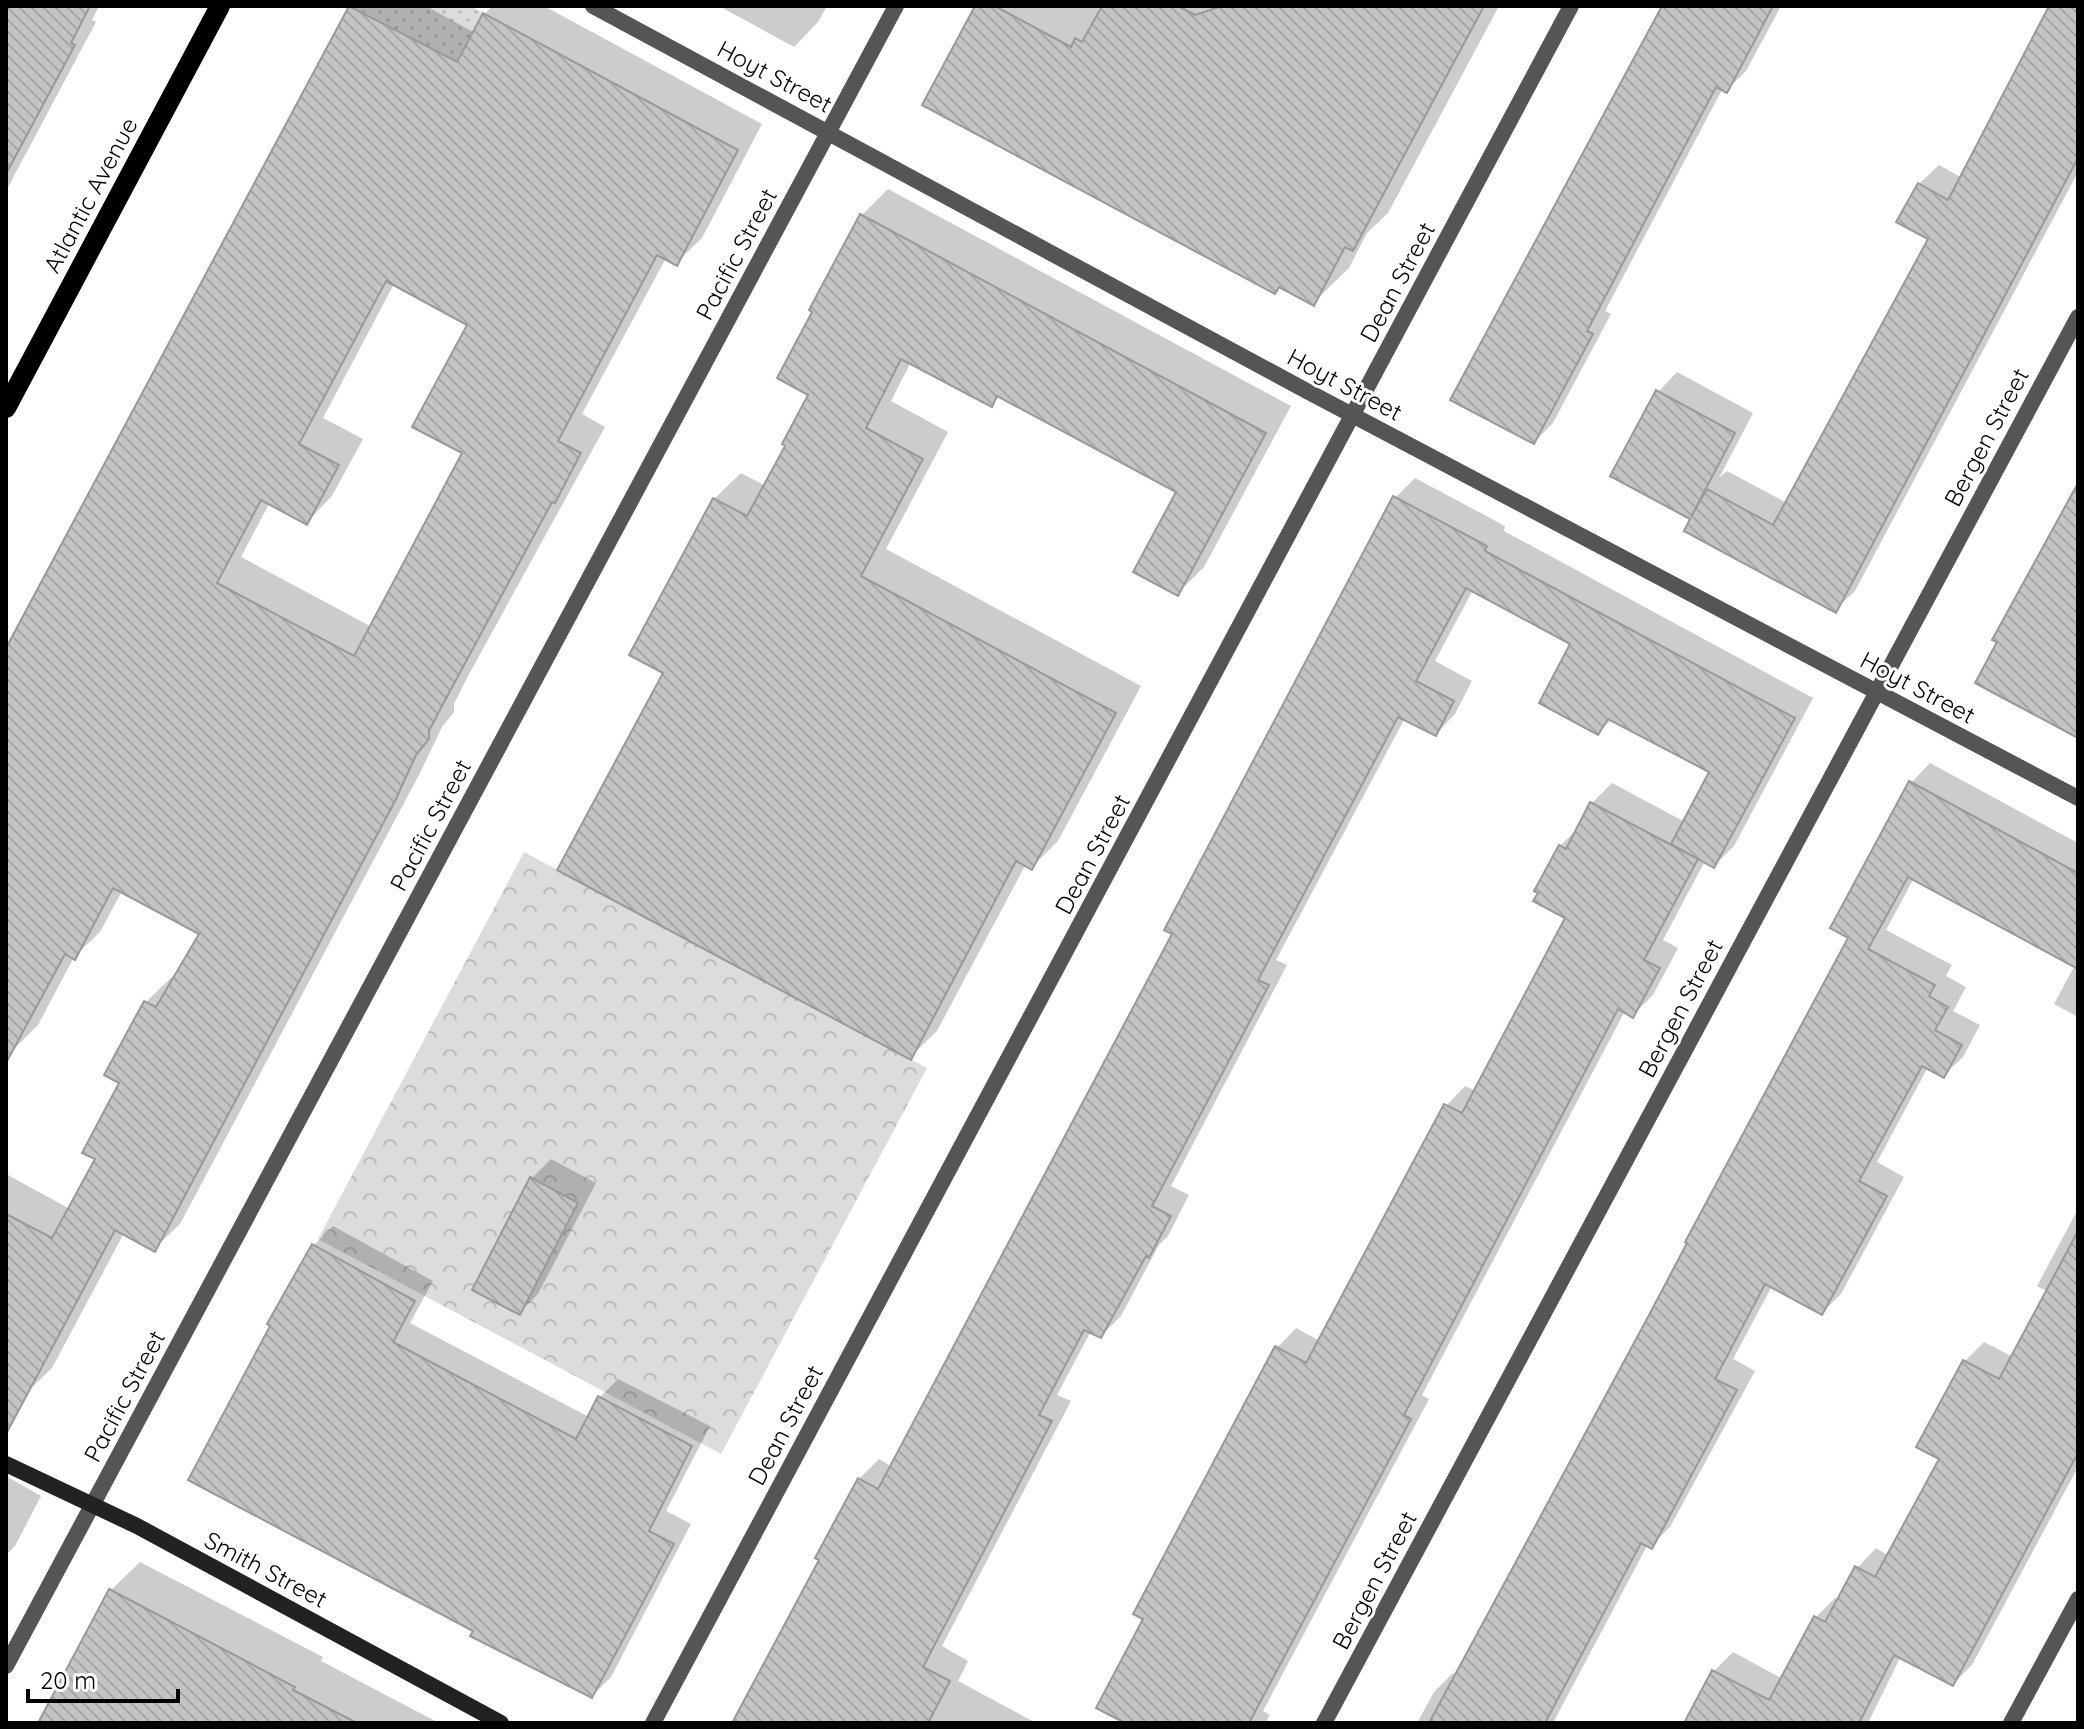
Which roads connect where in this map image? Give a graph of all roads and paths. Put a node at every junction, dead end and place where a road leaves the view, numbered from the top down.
1 (220, 6) edge
2 (593, 6) edge
3 (896, 6) edge
4 (1571, 6) edge
5 (828, 132) junction
6 (2078, 317) edge
7 (6, 408) edge
8 (1353, 415) junction
9 (1877, 692) junction
10 (2078, 798) edge
11 (6, 1464) edge
12 (93, 1506) junction
13 (2078, 1599) edge
14 (6, 1666) edge
15 (501, 1723) edge
16 (653, 1723) edge
17 (1324, 1723) edge
18 (2011, 1723) edge

1 - 7 main road, Atlantic Avenue
2 - 5 street, Hoyt Street
3 - 5 street, Pacific Street
4 - 8 street, Dean Street
5 - 8 street, Hoyt Street
5 - 12 street, Pacific Street
6 - 9 street, Bergen Street
8 - 9 street, Hoyt Street
8 - 16 street, Dean Street
9 - 10 street, Hoyt Street
9 - 17 street, Bergen Street
11 - 12 street, Smith Street
12 - 14 street, Pacific Street
12 - 15 street, Smith Street
13 - 18 street

